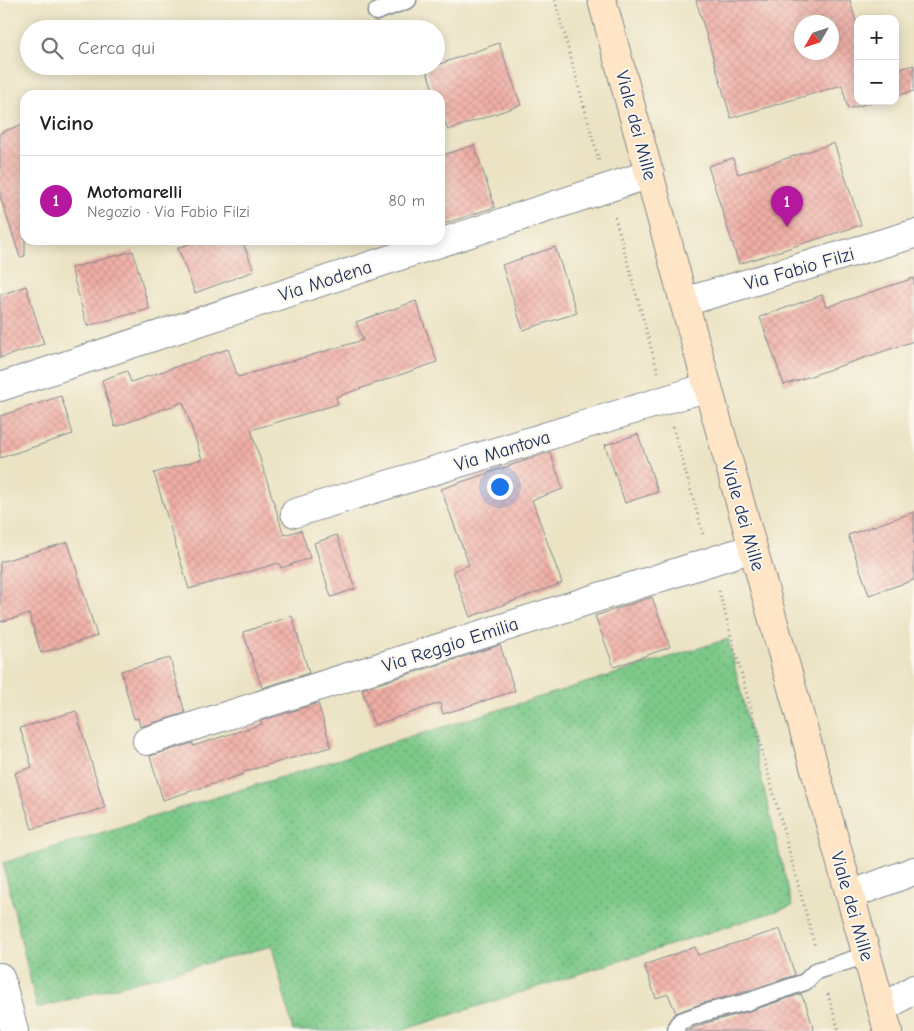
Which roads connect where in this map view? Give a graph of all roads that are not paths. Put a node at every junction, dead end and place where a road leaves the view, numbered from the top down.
1 (408, 0) edge
2 (602, 0) edge
3 (376, 12) dead end
4 (650, 174) junction
5 (914, 234) edge
6 (445, 240) edge
7 (431, 245) edge
8 (684, 302) junction
9 (0, 387) edge
10 (708, 387) junction
11 (295, 513) dead end
12 (753, 548) junction
13 (147, 741) dead end
14 (914, 871) edge
15 (850, 895) junction
16 (867, 955) junction
17 (0, 977) edge
18 (914, 989) edge
19 (914, 1006) edge
20 (885, 1020) edge
21 (14, 1031) edge
22 (676, 1031) edge

1 - 3 lane
2 - 4 street, Viale dei Mille
4 - 6 street, Via Modena
4 - 8 street, Viale dei Mille
5 - 8 street, Via Fabio Filzi
7 - 9 street, Via Modena
8 - 10 street, Viale dei Mille
10 - 11 street, Via Mantova
10 - 12 street, Viale dei Mille
12 - 13 street, Via Reggio Emilia
12 - 15 street, Viale dei Mille
14 - 15 street
15 - 16 street, Viale dei Mille
16 - 20 street, Viale dei Mille
16 - 22 lane
17 - 21 street
18 - 20 street
19 - 20 street

